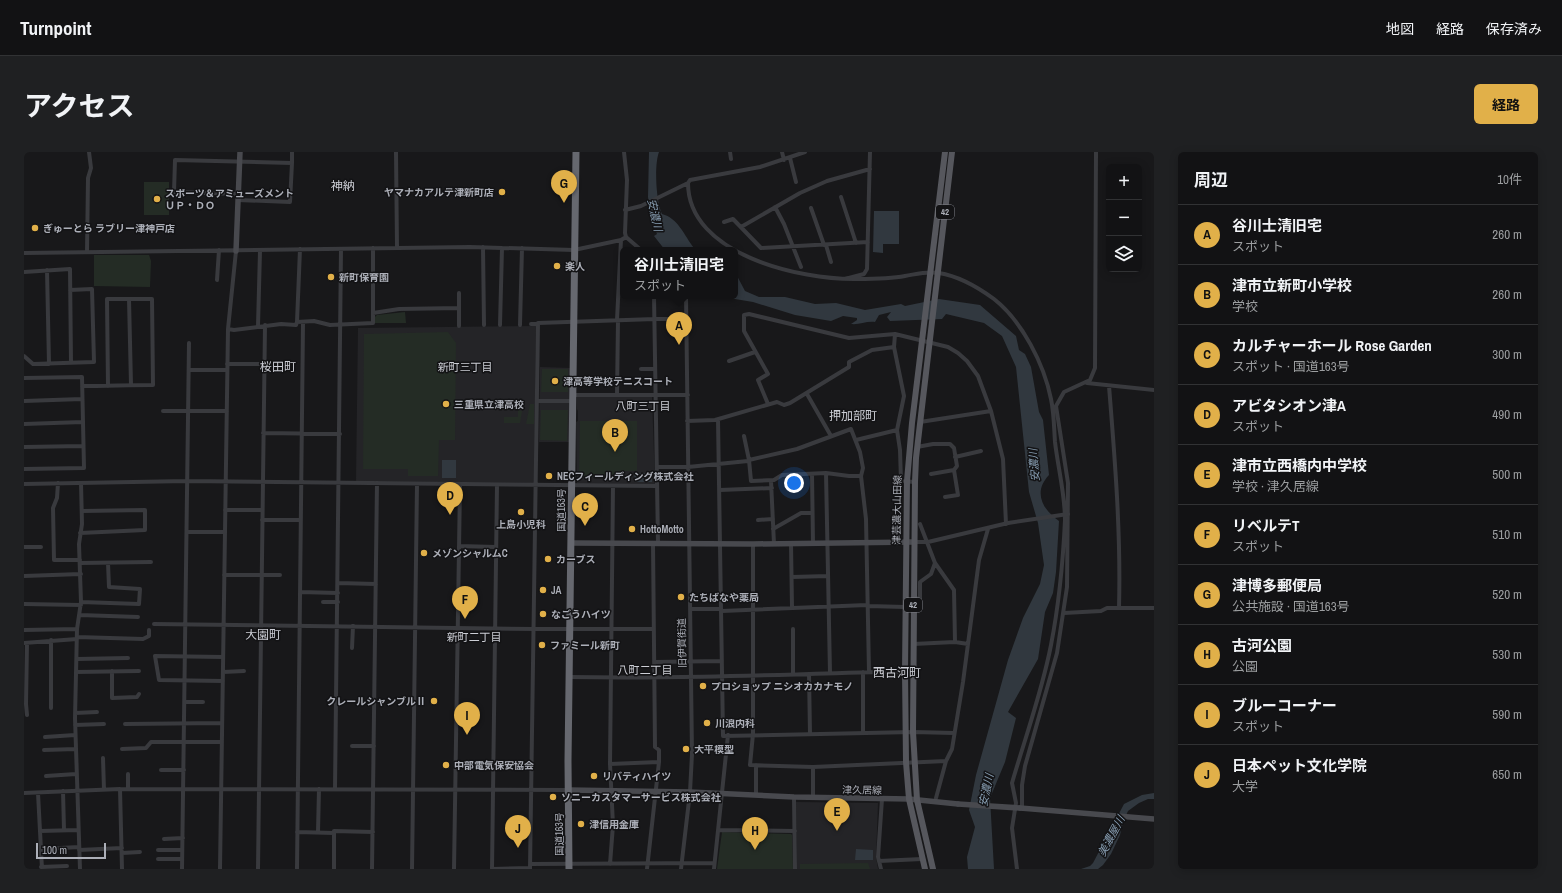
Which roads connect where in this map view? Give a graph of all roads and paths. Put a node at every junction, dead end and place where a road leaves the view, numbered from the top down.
1 (89, 152) edge
2 (240, 152) edge
3 (292, 152) edge
4 (396, 152) edge
5 (576, 152) edge
6 (624, 152) edge
7 (730, 152) edge
8 (782, 152) edge
9 (805, 152) edge
10 (870, 152) edge
11 (945, 152) edge
12 (952, 152) edge
13 (1096, 152) edge
14 (790, 158) junction
15 (731, 159) dead end
16 (784, 160) junction
17 (240, 162) junction
18 (292, 163) junction
19 (870, 169) junction
20 (796, 182) dead end
21 (688, 183) junction
22 (238, 197) junction
23 (841, 197) dead end
24 (775, 207) junction
25 (811, 208) dead end
26 (625, 210) junction
27 (724, 222) dead end
28 (741, 227) junction
29 (626, 237) junction
30 (621, 240) junction
31 (868, 242) junction
32 (856, 243) junction
33 (825, 245) junction
34 (794, 246) junction
35 (396, 247) junction
36 (483, 247) junction
37 (621, 247) edge
38 (638, 247) edge
39 (731, 247) edge
40 (373, 248) junction
41 (502, 248) junction
42 (522, 248) junction
43 (300, 249) junction
44 (341, 249) junction
45 (219, 250) junction
46 (574, 250) junction
47 (236, 251) junction
48 (260, 251) junction
49 (738, 251) edge
50 (87, 252) junction
51 (24, 253) edge
52 (831, 262) dead end
53 (801, 266) dead end
54 (620, 267) edge
55 (47, 270) junction
56 (24, 272) edge
57 (931, 272) junction
58 (938, 272) junction
59 (845, 279) junction
60 (217, 280) dead end
61 (70, 290) junction
62 (459, 293) dead end
63 (129, 299) junction
64 (654, 299) edge
65 (686, 299) edge
66 (459, 308) junction
67 (373, 313) junction
68 (655, 319) junction
69 (618, 320) junction
70 (687, 320) junction
71 (574, 321) junction
72 (297, 322) junction
73 (304, 323) junction
74 (340, 324) junction
75 (531, 324) dead end
76 (538, 324) junction
77 (265, 325) junction
78 (484, 325) dead end
79 (500, 325) dead end
80 (520, 325) dead end
81 (258, 326) junction
82 (459, 326) dead end
83 (228, 328) junction
84 (895, 334) junction
85 (922, 340) junction
86 (930, 342) junction
87 (189, 343) dead end
88 (894, 347) junction
89 (755, 352) junction
90 (24, 356) edge
91 (729, 361) dead end
92 (71, 363) junction
93 (49, 364) junction
94 (227, 364) junction
95 (264, 364) junction
96 (641, 369) dead end
97 (655, 369) junction
98 (189, 370) junction
99 (227, 370) junction
100 (24, 378) edge
101 (1087, 383) junction
102 (131, 385) junction
103 (82, 386) junction
104 (108, 386) junction
105 (1109, 386) junction
106 (1154, 390) edge
107 (807, 394) junction
108 (617, 395) junction
109 (655, 395) junction
110 (688, 396) junction
111 (573, 398) junction
112 (82, 399) junction
113 (24, 401) edge
114 (538, 401) junction
115 (768, 404) junction
116 (163, 411) dead end
117 (188, 411) junction
118 (226, 411) junction
119 (991, 411) junction
120 (718, 419) junction
121 (687, 421) junction
122 (83, 422) junction
123 (920, 422) junction
124 (24, 424) edge
125 (897, 430) junction
126 (263, 433) junction
127 (302, 434) junction
128 (340, 434) junction
129 (744, 436) dead end
130 (831, 436) junction
131 (856, 440) junction
132 (83, 446) junction
133 (24, 447) edge
134 (917, 447) junction
135 (981, 451) dead end
136 (955, 457) junction
137 (748, 461) junction
138 (719, 464) junction
139 (657, 467) junction
140 (688, 467) junction
141 (24, 470) edge
142 (954, 470) junction
143 (826, 473) junction
144 (812, 474) junction
145 (931, 474) dead end
146 (861, 476) junction
147 (771, 480) junction
148 (187, 481) junction
149 (907, 481) junction
150 (226, 482) junction
151 (263, 482) junction
152 (915, 482) junction
153 (58, 483) junction
154 (81, 483) junction
155 (302, 483) junction
156 (339, 483) junction
157 (377, 483) junction
158 (24, 484) edge
159 (417, 484) junction
160 (460, 484) junction
161 (497, 485) junction
162 (536, 485) junction
163 (571, 486) junction
164 (613, 486) junction
165 (657, 486) junction
166 (772, 488) junction
167 (720, 490) junction
168 (946, 497) dead end
169 (225, 510) junction
170 (262, 510) junction
171 (82, 511) junction
172 (812, 512) junction
173 (1068, 514) junction
174 (773, 519) junction
175 (262, 520) junction
176 (301, 520) junction
177 (758, 520) dead end
178 (1007, 523) junction
179 (920, 524) dead end
180 (773, 529) junction
181 (988, 529) junction
182 (187, 532) junction
183 (225, 532) junction
184 (80, 533) junction
185 (866, 542) junction
186 (907, 542) junction
187 (914, 542) junction
188 (927, 542) junction
189 (571, 543) junction
190 (613, 543) junction
191 (655, 543) junction
192 (791, 543) junction
193 (813, 543) junction
194 (827, 543) junction
195 (689, 544) junction
196 (720, 544) junction
197 (753, 544) junction
198 (774, 544) junction
199 (459, 546) junction
200 (24, 547) edge
201 (41, 547) dead end
202 (496, 547) junction
203 (80, 562) junction
204 (152, 562) dead end
205 (108, 563) junction
206 (935, 563) junction
207 (81, 574) junction
208 (224, 575) junction
209 (262, 575) junction
210 (280, 575) dead end
211 (24, 576) edge
212 (828, 576) junction
213 (792, 577) junction
214 (338, 583) junction
215 (376, 584) junction
216 (300, 592) junction
217 (338, 592) junction
218 (914, 599) junction
219 (324, 602) dead end
220 (338, 602) junction
221 (24, 604) edge
222 (81, 604) junction
223 (829, 606) junction
224 (867, 606) junction
225 (905, 606) junction
226 (792, 608) junction
227 (1119, 608) junction
228 (1154, 608) edge
229 (690, 609) junction
230 (722, 610) junction
231 (754, 610) junction
232 (1064, 613) junction
233 (80, 615) junction
234 (138, 616) dead end
235 (154, 624) dead end
236 (185, 624) junction
237 (224, 625) junction
238 (261, 625) junction
239 (300, 626) junction
240 (337, 626) junction
241 (352, 626) junction
242 (375, 627) junction
243 (415, 627) junction
244 (77, 628) junction
245 (458, 628) junction
246 (495, 628) junction
247 (534, 629) junction
248 (654, 629) junction
249 (792, 629) dead end
250 (24, 630) edge
251 (149, 630) dead end
252 (569, 630) junction
253 (612, 630) junction
254 (77, 638) junction
255 (51, 640) junction
256 (955, 642) junction
257 (26, 643) edge
258 (913, 644) junction
259 (968, 644) junction
260 (352, 648) dead end
261 (185, 656) junction
262 (223, 657) junction
263 (128, 658) dead end
264 (77, 659) junction
265 (722, 661) junction
266 (654, 662) junction
267 (690, 662) junction
268 (112, 671) junction
269 (139, 671) dead end
270 (244, 671) dead end
271 (905, 671) junction
272 (913, 671) junction
273 (76, 672) junction
274 (223, 672) junction
275 (863, 672) junction
276 (869, 672) junction
277 (830, 673) junction
278 (793, 674) junction
279 (809, 674) junction
280 (754, 675) junction
281 (723, 676) junction
282 (569, 677) junction
283 (691, 677) junction
284 (611, 678) junction
285 (654, 678) junction
286 (185, 681) junction
287 (223, 681) junction
288 (139, 694) dead end
289 (185, 702) junction
290 (203, 702) dead end
291 (51, 708) dead end
292 (97, 712) dead end
293 (75, 713) junction
294 (27, 715) dead end
295 (222, 723) junction
296 (75, 724) junction
297 (104, 724) dead end
298 (125, 724) dead end
299 (184, 724) junction
300 (906, 732) junction
301 (913, 732) junction
302 (863, 733) junction
303 (954, 733) junction
304 (810, 734) junction
305 (75, 735) junction
306 (752, 735) junction
307 (728, 736) junction
308 (45, 737) dead end
309 (184, 742) junction
310 (222, 742) junction
311 (352, 746) dead end
312 (374, 746) junction
313 (76, 748) junction
314 (44, 750) dead end
315 (122, 750) dead end
316 (103, 758) dead end
317 (946, 761) junction
318 (659, 762) junction
319 (906, 762) junction
320 (914, 762) junction
321 (610, 764) junction
322 (756, 765) junction
323 (813, 767) junction
324 (161, 770) dead end
325 (184, 770) junction
326 (76, 774) junction
327 (128, 774) dead end
328 (46, 776) dead end
329 (120, 789) junction
330 (128, 789) junction
331 (183, 789) junction
332 (222, 789) junction
333 (259, 789) junction
334 (298, 789) junction
335 (319, 789) junction
336 (335, 789) junction
337 (373, 789) junction
338 (413, 789) junction
339 (455, 789) junction
340 (493, 789) junction
341 (77, 790) junction
342 (104, 790) junction
343 (531, 790) junction
344 (569, 790) junction
345 (611, 790) junction
346 (63, 791) junction
347 (657, 791) junction
348 (38, 792) junction
349 (690, 792) junction
350 (24, 793) edge
351 (723, 794) junction
352 (756, 795) junction
353 (794, 797) junction
354 (814, 798) junction
355 (936, 798) dead end
356 (882, 799) junction
357 (909, 799) junction
358 (917, 800) junction
359 (1021, 808) junction
360 (1154, 819) edge
361 (64, 830) junction
362 (78, 830) junction
363 (719, 830) junction
364 (40, 831) junction
365 (795, 831) junction
366 (297, 832) junction
367 (318, 832) junction
368 (373, 832) junction
369 (334, 833) junction
370 (183, 838) junction
371 (164, 839) dead end
372 (41, 849) junction
373 (79, 849) junction
374 (122, 850) junction
375 (158, 850) dead end
376 (182, 850) junction
377 (140, 852) dead end
378 (158, 859) dead end
379 (182, 859) junction
380 (922, 859) junction
381 (879, 861) junction
382 (647, 864) junction
383 (714, 864) junction
384 (67, 866) dead end
385 (569, 866) edge
386 (611, 866) edge
387 (530, 867) edge
388 (681, 867) edge
389 (41, 868) edge
390 (80, 869) edge
391 (122, 869) edge
392 (182, 869) edge
393 (220, 869) edge
394 (258, 869) edge
395 (297, 869) edge
396 (334, 869) edge
397 (372, 869) edge
398 (412, 869) edge
399 (454, 869) edge
400 (492, 869) edge
401 (647, 869) edge
402 (714, 869) edge
403 (795, 869) edge
404 (881, 869) edge
405 (925, 869) edge
406 (933, 869) edge
407 (1017, 869) edge

1 - 50 street
2 - 17 main road
3 - 18 street
4 - 35 street
5 - 46 highway, 国道163号
6 - 26 street
7 - 15 street
8 - 16 street
9 - 14 street
10 - 19 street
11 - 57 main road, 津芸濃大山田線 / 42
12 - 58 main road, 津芸濃大山田線 / 42
13 - 101 street
14 - 16 street
14 - 20 street
16 - 21 street
17 - 18 street
17 - 22 main road
17 - 22 street
18 - 22 street
19 - 24 street
19 - 31 street
21 - 26 street
21 - 39 street
22 - 47 main road
23 - 32 street
24 - 28 street
24 - 34 street
25 - 33 street
26 - 29 street
27 - 28 street
28 - 34 street
29 - 30 street
29 - 38 street
30 - 37 street
30 - 46 street
31 - 32 street
31 - 59 street
32 - 33 street
33 - 34 street
33 - 52 street
34 - 53 street
35 - 36 street
35 - 40 street
36 - 41 street
36 - 78 street
40 - 44 street
40 - 67 street
41 - 42 street
41 - 79 street
42 - 46 street
42 - 80 street
43 - 44 street
43 - 48 street
43 - 72 street
44 - 74 street
45 - 47 street
45 - 50 street
45 - 60 street
46 - 71 highway, 国道163号
47 - 48 street
47 - 83 street
48 - 81 street
49 - 59 street
50 - 51 street
54 - 69 street
55 - 56 street
55 - 61 street
55 - 93 street
57 - 58 street
57 - 59 street
57 - 85 main road, 津芸濃大山田線 / 42
58 - 86 main road, 津芸濃大山田線 / 42
58 - 407 street
61 - 92 street
61 - 92 street
62 - 66 street
63 - 102 street
63 - 102 street
63 - 104 street
64 - 68 street
65 - 70 street, 旧伊賀街道
66 - 67 street
66 - 82 street
67 - 74 street
68 - 69 street
68 - 70 street
68 - 97 street
69 - 71 street
69 - 108 street
70 - 110 street, 旧伊賀街道
71 - 76 street
71 - 111 highway, 国道163号
72 - 73 street
72 - 77 street
73 - 74 street
73 - 127 street
74 - 128 street
75 - 76 street
76 - 114 street
77 - 81 street
77 - 95 street
81 - 83 street
83 - 94 street
84 - 85 street
84 - 88 street
84 - 89 street
85 - 86 street
85 - 149 main road, 津芸濃大山田線 / 42
86 - 119 street
86 - 123 main road, 津芸濃大山田線 / 42
87 - 98 street
88 - 107 street
88 - 125 street
89 - 91 street
89 - 115 street
90 - 93 street
92 - 93 street
94 - 95 street
94 - 99 street
95 - 126 street
96 - 97 street
97 - 109 street
98 - 99 street
98 - 117 street
99 - 118 street
100 - 103 street
101 - 105 street
101 - 173 street
102 - 104 street
103 - 104 street
103 - 112 street
105 - 106 street
105 - 227 street
107 - 115 street
107 - 130 street
108 - 109 street
108 - 111 street
109 - 110 street
109 - 139 street
110 - 121 street, 旧伊賀街道
111 - 114 street
111 - 163 highway, 国道163号
112 - 113 street
112 - 122 street
114 - 162 street
115 - 120 street
116 - 117 street
117 - 118 street
117 - 148 street
118 - 150 street
119 - 123 street
119 - 178 street
120 - 121 street
120 - 138 street
121 - 140 street, 旧伊賀街道
122 - 124 street
122 - 132 street
123 - 134 main road, 津芸濃大山田線 / 42
125 - 131 street
125 - 149 street
126 - 127 street
126 - 151 street
127 - 128 street
127 - 155 street
128 - 156 street
129 - 137 street
130 - 131 street
130 - 137 street
131 - 146 street
132 - 133 street
132 - 141 street
134 - 136 street
134 - 152 main road, 津芸濃大山田線 / 42
135 - 136 street
136 - 142 street
137 - 138 street
137 - 147 street
138 - 140 street
138 - 167 street
139 - 140 street
139 - 165 street
140 - 195 street, 旧伊賀街道
142 - 145 street
142 - 168 street
143 - 144 street
143 - 146 street
143 - 194 street
144 - 147 street
144 - 172 street
146 - 185 street
147 - 166 street
148 - 150 street
148 - 154 street
148 - 182 street
149 - 152 street
149 - 186 main road, 津芸濃大山田線 / 42
150 - 151 street
150 - 169 street
151 - 155 street
151 - 170 street
152 - 187 main road, 津芸濃大山田線 / 42
153 - 154 street
153 - 158 street
153 - 203 street
154 - 171 street
155 - 156 street
155 - 176 street
156 - 157 street
156 - 214 street
157 - 159 street
157 - 215 street
159 - 160 street
159 - 243 street
160 - 161 street
160 - 199 street
161 - 162 street
161 - 202 street
162 - 163 street
162 - 247 street
163 - 164 street
163 - 189 highway, 国道163号
164 - 165 street
164 - 190 street
165 - 191 street
166 - 167 street
166 - 174 street
167 - 196 street
169 - 170 street
169 - 183 street
170 - 175 street
171 - 184 street
171 - 184 street
172 - 180 street
172 - 193 street
173 - 178 street, bridge
173 - 232 street
174 - 177 street
174 - 180 street
175 - 176 street
175 - 209 street
176 - 216 street
178 - 181 street
179 - 188 street
180 - 198 street
181 - 188 street
181 - 259 street
182 - 183 street
182 - 236 street
183 - 208 street
184 - 203 street
185 - 186 main road
185 - 194 main road
185 - 224 street
186 - 187 main road
186 - 225 main road, 津芸濃大山田線 / 42
187 - 188 street
187 - 218 main road, 津芸濃大山田線 / 42
188 - 206 street
189 - 190 main road
189 - 252 highway, 国道163号
190 - 191 main road
190 - 253 street
191 - 195 main road
191 - 248 street
192 - 193 main road
192 - 198 main road
192 - 213 street
193 - 194 main road
194 - 212 street
195 - 196 main road
195 - 229 street, 旧伊賀街道
196 - 197 main road
196 - 230 street
197 - 198 main road
197 - 231 street
199 - 202 street
199 - 245 street
200 - 201 street
202 - 246 street
203 - 205 street
203 - 207 street
204 - 205 street
205 - 222 street
206 - 218 street
206 - 256 street
207 - 211 street
207 - 222 street
208 - 209 street
208 - 237 street
209 - 210 street
209 - 238 street
212 - 213 street
212 - 223 street
213 - 226 street
214 - 215 street
214 - 217 street
215 - 242 street
216 - 217 street
216 - 239 street
217 - 220 street
218 - 225 street
218 - 258 main road, 津芸濃大山田線 / 42
219 - 220 street
220 - 240 street
221 - 222 street
222 - 233 street
223 - 224 street
223 - 226 street
223 - 277 street
224 - 225 street
224 - 276 street
225 - 271 main road, 津芸濃大山田線 / 42
226 - 231 street
227 - 228 street
227 - 232 street
229 - 230 street
229 - 267 street, 旧伊賀街道
230 - 231 street
230 - 265 street
231 - 280 street
232 - 359 street
233 - 234 street
233 - 244 street
235 - 236 street
236 - 237 street
236 - 261 street
237 - 238 street
237 - 262 street
238 - 239 street
238 - 333 street
239 - 240 street
239 - 334 street
240 - 241 street
240 - 336 street
241 - 242 street
241 - 260 street
242 - 243 street
242 - 312 street
243 - 245 street
243 - 338 street
244 - 250 street
244 - 254 street
245 - 246 street
245 - 339 street
246 - 247 street
246 - 340 street
247 - 252 street
247 - 343 street
248 - 253 street
248 - 266 street
249 - 278 street
251 - 254 street
252 - 253 street
252 - 282 highway, 国道163号
253 - 284 street
254 - 255 street
254 - 264 street
255 - 257 street
255 - 291 street
256 - 258 street
256 - 259 street
257 - 294 street
258 - 272 main road, 津芸濃大山田線 / 42
259 - 303 street
261 - 262 street
261 - 286 street
261 - 286 street
262 - 274 street
263 - 264 street
264 - 273 street
265 - 267 street
265 - 281 street
266 - 267 street
266 - 285 street
267 - 283 street, 旧伊賀街道
268 - 269 street
268 - 273 street
268 - 288 street
270 - 274 street
271 - 272 street
271 - 276 street
271 - 300 main road, 津芸濃大山田線 / 42
272 - 301 main road, 津芸濃大山田線 / 42
273 - 293 street
274 - 287 street
275 - 276 street
275 - 277 street
275 - 302 street
277 - 279 street
278 - 279 street
278 - 280 street
279 - 304 street
280 - 281 street
280 - 306 street
281 - 283 street
281 - 307 street
282 - 284 street
282 - 344 highway, 国道163号
283 - 285 street
283 - 349 street, 旧伊賀街道
284 - 285 street
284 - 321 street
285 - 318 street
286 - 287 street
286 - 289 street
287 - 295 street
289 - 290 street
289 - 299 street
292 - 293 street
293 - 296 street
295 - 299 street
295 - 310 street
296 - 297 street
296 - 305 street
298 - 299 street
299 - 309 street
300 - 301 street
300 - 302 street
300 - 319 main road, 津芸濃大山田線 / 42
301 - 303 street
301 - 320 main road, 津芸濃大山田線 / 42
302 - 304 street
303 - 317 street
304 - 306 street
305 - 308 street
305 - 313 street
306 - 307 street
306 - 322 street
307 - 351 street
309 - 310 street
309 - 315 street
309 - 325 street
310 - 332 street
311 - 312 street
312 - 337 street
313 - 314 street
313 - 326 street
316 - 342 street
317 - 320 street
317 - 355 street
318 - 321 street
318 - 347 street
319 - 320 street
319 - 323 street
319 - 357 main road, 津芸濃大山田線 / 42
320 - 358 main road, 津芸濃大山田線 / 42
321 - 345 street
322 - 323 street
322 - 352 street
323 - 354 street
324 - 325 street
325 - 331 street
326 - 328 street
326 - 341 street
327 - 330 street
329 - 330 street
329 - 342 street
329 - 374 street
330 - 331 street
331 - 332 street
331 - 370 street
332 - 333 street
332 - 393 street
333 - 334 street
333 - 394 street
334 - 335 street
334 - 366 street
335 - 336 street
335 - 367 street
336 - 337 street
337 - 338 street
337 - 368 street
338 - 339 street
338 - 398 street
339 - 340 street
339 - 399 street
340 - 343 street
340 - 400 street
341 - 342 street
341 - 346 street
341 - 362 street
343 - 344 street
343 - 387 street
344 - 345 main road, 津久居線
344 - 385 highway, 国道163号
345 - 347 main road, 津久居線
345 - 386 street
346 - 348 street
346 - 361 street
347 - 349 main road, 津久居線
347 - 382 street
348 - 350 street
348 - 364 street
349 - 351 main road, 津久居線
349 - 388 street, 旧伊賀街道
351 - 352 main road, 津久居線
351 - 363 street
352 - 353 main road, 津久居線
353 - 354 main road, 津久居線
353 - 365 street
354 - 356 main road, 津久居線
356 - 357 main road, 津久居線
356 - 381 street
357 - 358 main road, 津久居線
357 - 380 main road, 津芸濃大山田線 / 42
358 - 359 main road, 津久居線, bridge
358 - 406 main road, 津芸濃大山田線 / 42
359 - 360 main road, 津久居線
361 - 362 street
361 - 364 street
362 - 373 street
363 - 365 street
363 - 383 street
364 - 372 street
365 - 403 street
366 - 367 street
366 - 395 street
367 - 369 street
368 - 369 street
368 - 397 street
369 - 396 street
370 - 371 street
370 - 376 street
372 - 373 street
372 - 389 street
373 - 374 street
373 - 390 street
374 - 377 street
374 - 391 street
375 - 376 street
376 - 379 street
378 - 379 street
379 - 392 street
380 - 381 street
380 - 405 main road, 津芸濃大山田線 / 42
381 - 404 street
382 - 386 street
382 - 388 street
382 - 401 street
383 - 388 street
383 - 402 street
384 - 389 street
385 - 386 street
385 - 387 street
387 - 400 street

